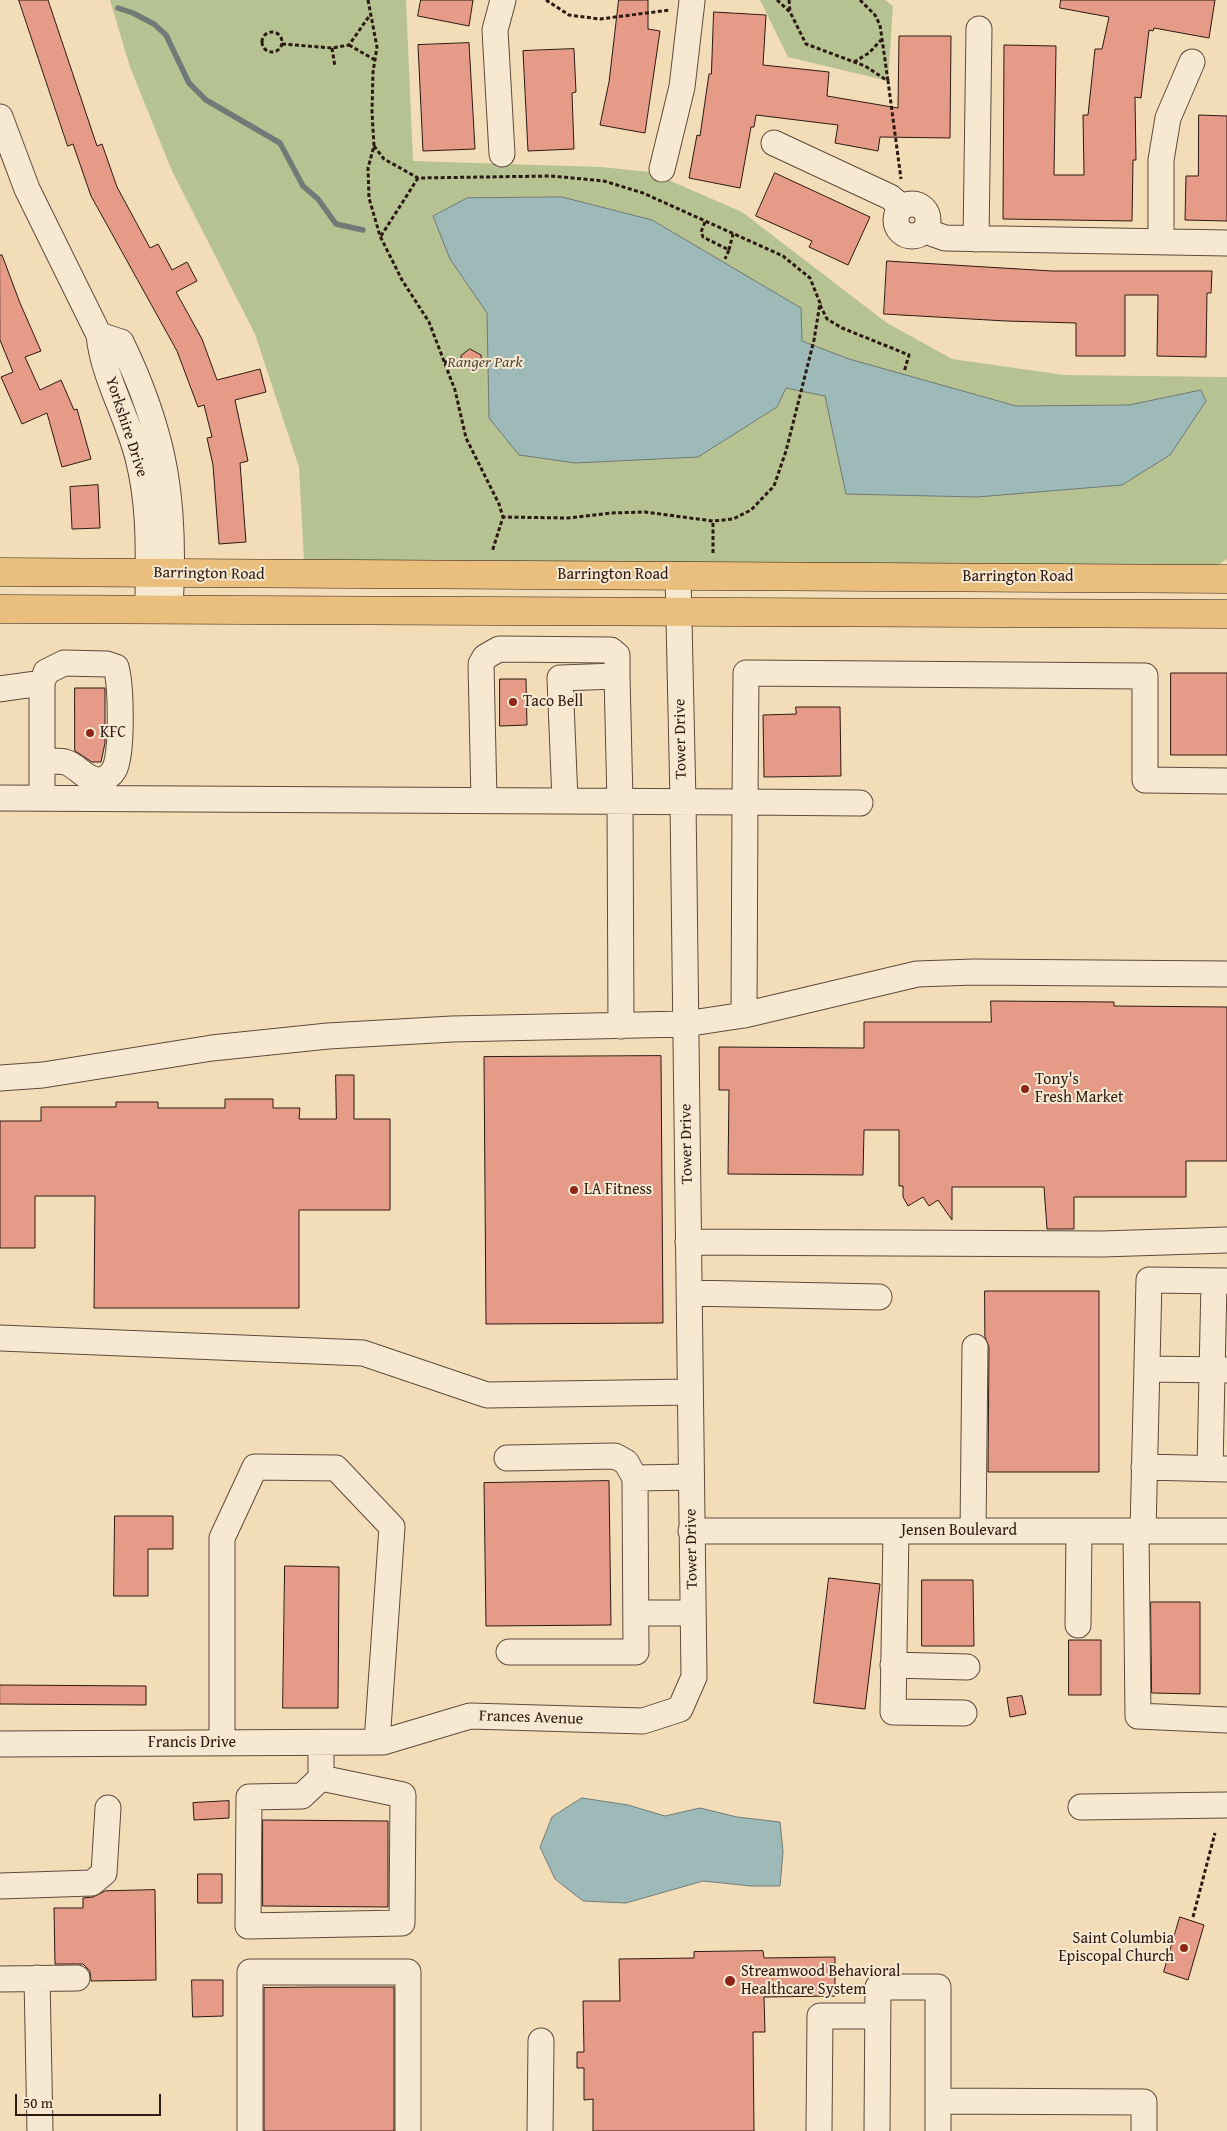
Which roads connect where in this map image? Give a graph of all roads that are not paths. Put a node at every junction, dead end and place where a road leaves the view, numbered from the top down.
1 (503, 0) edge
2 (689, 1) edge
3 (979, 29) dead end
4 (1192, 62) dead end
5 (0, 117) edge
6 (774, 144) dead end
7 (502, 154) dead end
8 (662, 169) dead end
9 (976, 239) junction
10 (1161, 242) junction
11 (1227, 243) edge
12 (0, 572) edge
13 (160, 574) junction
14 (678, 575) junction
15 (1227, 579) edge
16 (0, 609) edge
17 (159, 610) junction
18 (678, 611) junction
19 (1227, 614) edge
20 (617, 676) junction
21 (42, 683) junction
22 (0, 690) edge
23 (42, 762) junction
24 (1227, 781) edge
25 (0, 798) edge
26 (42, 798) junction
27 (484, 800) junction
28 (565, 801) junction
29 (620, 801) junction
30 (683, 801) junction
31 (745, 802) junction
32 (860, 803) dead end
33 (1227, 974) edge
34 (744, 1015) junction
35 (685, 1024) junction
36 (621, 1026) junction
37 (0, 1078) edge
38 (1227, 1240) edge
39 (688, 1242) junction
40 (1221, 1281) edge
41 (688, 1293) junction
42 (879, 1297) dead end
43 (0, 1338) edge
44 (975, 1347) dead end
45 (1147, 1368) junction
46 (1220, 1370) edge
47 (690, 1392) junction
48 (507, 1458) dead end
49 (1144, 1467) junction
50 (1218, 1469) edge
51 (691, 1477) junction
52 (635, 1478) junction
53 (692, 1531) junction
54 (896, 1531) junction
55 (973, 1531) junction
56 (1079, 1531) junction
57 (1139, 1531) junction
58 (1227, 1531) edge
59 (637, 1613) junction
60 (693, 1613) junction
61 (1078, 1626) dead end
62 (509, 1652) dead end
63 (893, 1665) junction
64 (967, 1667) dead end
65 (680, 1709) joint
66 (964, 1713) dead end
67 (1227, 1720) edge
68 (320, 1742) junction
69 (380, 1742) junction
70 (222, 1743) junction
71 (0, 1744) edge
72 (320, 1778) junction
73 (1227, 1806) edge
74 (1081, 1807) dead end
75 (108, 1808) dead end
76 (0, 1886) edge
77 (37, 1978) junction
78 (76, 1978) dead end
79 (0, 1979) edge
80 (878, 2016) junction
81 (541, 2041) dead end
82 (938, 2101) junction
83 (40, 2131) edge
84 (250, 2131) edge
85 (408, 2131) edge
86 (540, 2131) edge
87 (819, 2131) edge
88 (877, 2131) edge
89 (938, 2131) edge
90 (1144, 2131) edge

1 - 7 street
2 - 8 street
3 - 9 street
4 - 10 street
5 - 13 street, Yorkshire Drive
6 - 9 street
9 - 10 street
10 - 11 street
12 - 13 main road, Barrington Road
13 - 14 main road, Barrington Road
13 - 17 street, Yorkshire Drive
14 - 15 main road, Barrington Road
14 - 18 street, Tower Drive
16 - 17 main road
17 - 18 main road
18 - 19 main road
18 - 30 street, Tower Drive
20 - 27 street
20 - 28 street
20 - 29 street
21 - 22 street
21 - 23 street
21 - 23 street
23 - 26 street
24 - 31 street
25 - 26 street
26 - 27 street
27 - 28 street
28 - 29 street
29 - 30 street
29 - 36 street
30 - 31 street
30 - 35 street, Tower Drive
31 - 32 street
31 - 34 street
33 - 34 street
34 - 35 street
35 - 36 street
35 - 39 street, Tower Drive
36 - 37 street
38 - 39 street
39 - 41 street, Tower Drive
40 - 45 street
40 - 46 street
41 - 42 street
41 - 47 street, Tower Drive
43 - 47 street
44 - 55 street
45 - 46 street
45 - 49 street
46 - 50 street
47 - 51 street, Tower Drive
48 - 52 street
49 - 50 street
49 - 57 street
51 - 52 street
51 - 53 street, Tower Drive
52 - 59 street
53 - 54 street, Jensen Boulevard
53 - 60 street, Tower Drive
54 - 55 street, Jensen Boulevard
54 - 63 street
55 - 56 street, Jensen Boulevard
56 - 57 street, Jensen Boulevard
56 - 61 street
57 - 58 street, Jensen Boulevard
57 - 67 street
59 - 60 street
59 - 62 street
60 - 65 street, Tower Drive
63 - 64 street
63 - 66 street
65 - 69 street, Frances Avenue
68 - 69 street, Francis Drive
68 - 70 street, Francis Drive
68 - 72 street
69 - 70 street
70 - 71 street, Francis Drive
72 - 72 street
73 - 74 street
75 - 76 street
77 - 78 street
77 - 79 street
77 - 83 street
80 - 82 street
80 - 87 street
80 - 88 street
81 - 86 street
82 - 89 street
82 - 90 street
84 - 85 street

